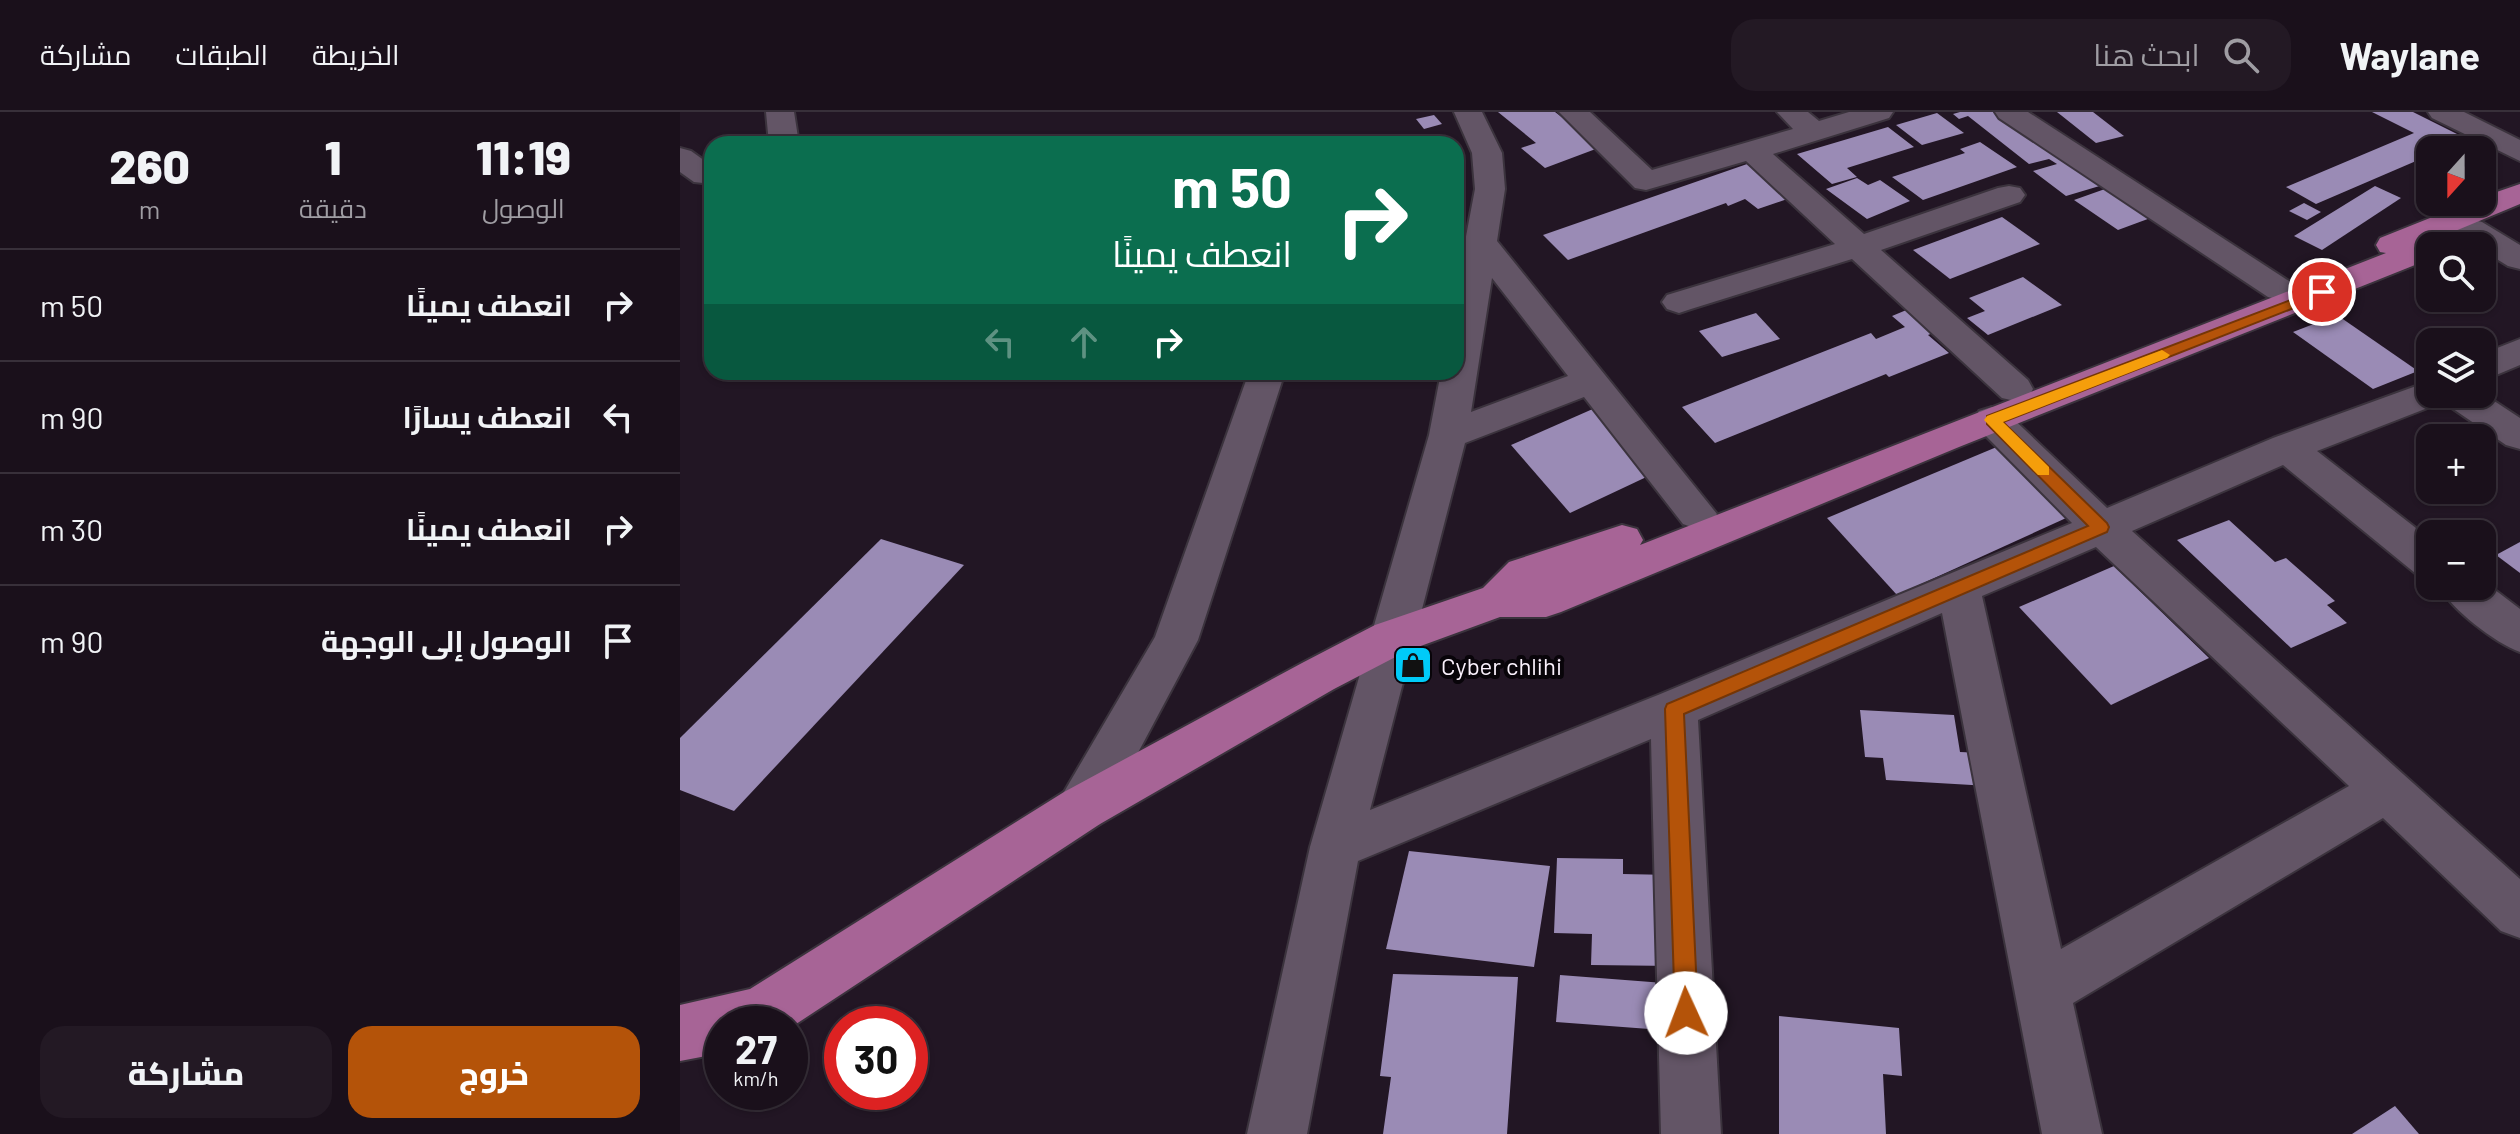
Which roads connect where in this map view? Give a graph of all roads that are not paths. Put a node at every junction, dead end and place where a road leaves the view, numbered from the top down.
1 (780, 112) edge
2 (1468, 112) edge
3 (1573, 112) edge
4 (1789, 112) edge
5 (1879, 112) edge
6 (2009, 112) edge
7 (2451, 113) edge
8 (1815, 132) junction
9 (783, 136) edge
10 (1751, 150) junction
11 (2520, 152) edge
12 (1471, 154) edge
13 (680, 157) edge
14 (704, 175) edge
15 (2520, 193) edge
16 (2009, 195) dead end
17 (2520, 212) edge
18 (2471, 229) junction
19 (2464, 232) edge
20 (1480, 241) junction
21 (1858, 247) junction
22 (2416, 252) edge
23 (2520, 259) edge
24 (2280, 290) junction
25 (1679, 302) dead end
26 (1464, 338) edge
27 (2520, 350) edge
28 (2496, 362) edge
29 (1264, 380) edge
30 (1457, 380) edge
31 (1591, 381) junction
32 (2416, 398) edge
33 (2004, 405) junction
34 (2478, 408) edge
35 (1448, 435) junction
36 (2520, 436) edge
37 (2287, 448) junction
38 (1697, 514) junction
39 (2101, 527) junction
40 (2416, 551) edge
41 (1959, 588) junction
42 (1498, 600) junction
43 (2478, 600) edge
44 (2520, 634) edge
45 (1391, 638) junction
46 (1674, 709) junction
47 (2387, 790) junction
48 (1082, 808) junction
49 (1335, 847) junction
50 (2520, 913) edge
51 (2042, 990) junction
52 (774, 1006) edge
53 (704, 1028) edge
54 (680, 1033) edge
55 (1277, 1134) edge
56 (1691, 1134) edge
57 (2072, 1134) edge

1 - 9 street
2 - 12 street
3 - 10 street
4 - 8 street
5 - 8 street
6 - 24 street
7 - 11 street
8 - 10 street
10 - 21 street
12 - 20 street
13 - 14 street
15 - 24 main road
16 - 21 street
17 - 18 main road
18 - 19 main road
18 - 23 street
20 - 26 street
20 - 31 street
21 - 25 street
21 - 33 street
22 - 33 main road
24 - 33 main road
27 - 28 street
29 - 48 street
30 - 35 street
31 - 35 street
31 - 38 street
32 - 37 street
33 - 38 main road
33 - 39 street
33 - 42 main road
34 - 36 street
35 - 45 street
37 - 39 street
37 - 40 street
38 - 42 main road
39 - 41 street
39 - 47 street
41 - 46 street
41 - 51 street
42 - 45 main road
43 - 44 street
45 - 48 main road
45 - 49 street
46 - 49 street
46 - 56 street
47 - 50 street
47 - 51 street
48 - 52 main road
49 - 55 street
51 - 57 street
53 - 54 main road

